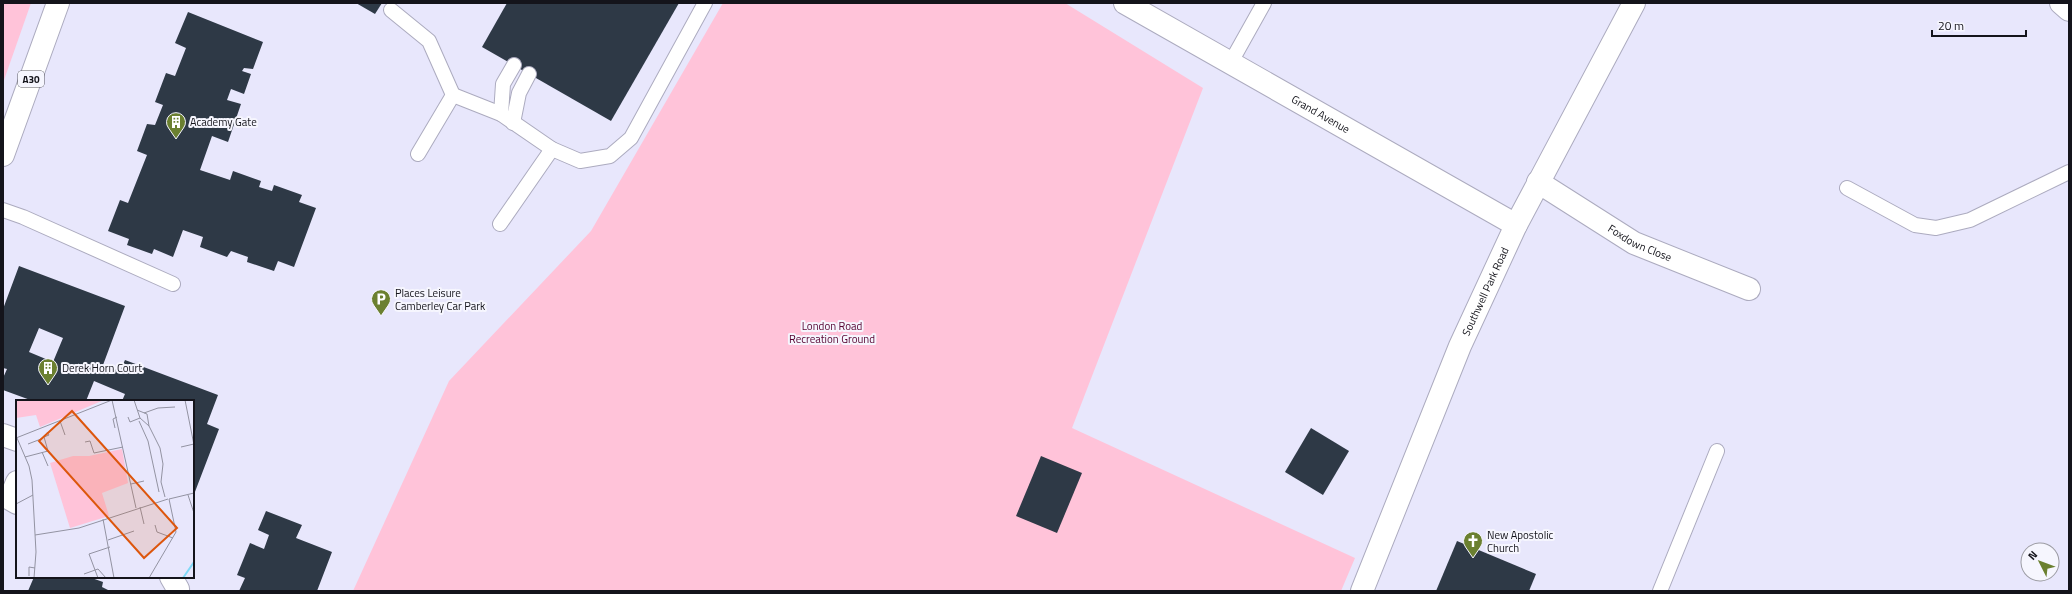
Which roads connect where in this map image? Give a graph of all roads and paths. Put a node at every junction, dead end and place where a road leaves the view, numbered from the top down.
1 (58, 3) edge
2 (705, 3) edge
3 (1125, 3) edge
4 (1264, 3) edge
5 (1634, 3) edge
6 (2061, 3) edge
7 (391, 10) dead end
8 (2069, 10) edge
9 (1231, 62) junction
10 (514, 65) dead end
11 (529, 74) dead end
12 (453, 95) junction
13 (501, 114) junction
14 (513, 123) junction
15 (552, 149) junction
16 (418, 154) dead end
17 (3, 155) edge
18 (2069, 172) edge
19 (1538, 182) junction
20 (1847, 188) dead end
21 (3, 210) edge
22 (500, 224) dead end
23 (1516, 225) junction
24 (173, 284) dead end
25 (1749, 290) dead end
26 (3, 435) edge
27 (16, 440) edge
28 (1717, 451) dead end
29 (16, 484) edge
30 (16, 502) edge
31 (172, 578) edge
32 (177, 591) edge
33 (1362, 591) edge
34 (1660, 591) edge

1 - 17 street, A30
2 - 15 lane
3 - 9 street, Grand Avenue
4 - 9 lane
5 - 19 street, Southwell Park Road
6 - 8 street
7 - 12 lane
9 - 23 street, Grand Avenue
10 - 13 lane
11 - 14 lane
12 - 13 lane
12 - 16 lane
13 - 14 lane
14 - 15 lane
15 - 22 lane
18 - 20 lane
19 - 23 street, Southwell Park Road
19 - 25 street, Foxdown Close
21 - 24 lane
23 - 33 street, Southwell Park Road
26 - 27 street
28 - 34 lane
29 - 30 street
31 - 32 street

